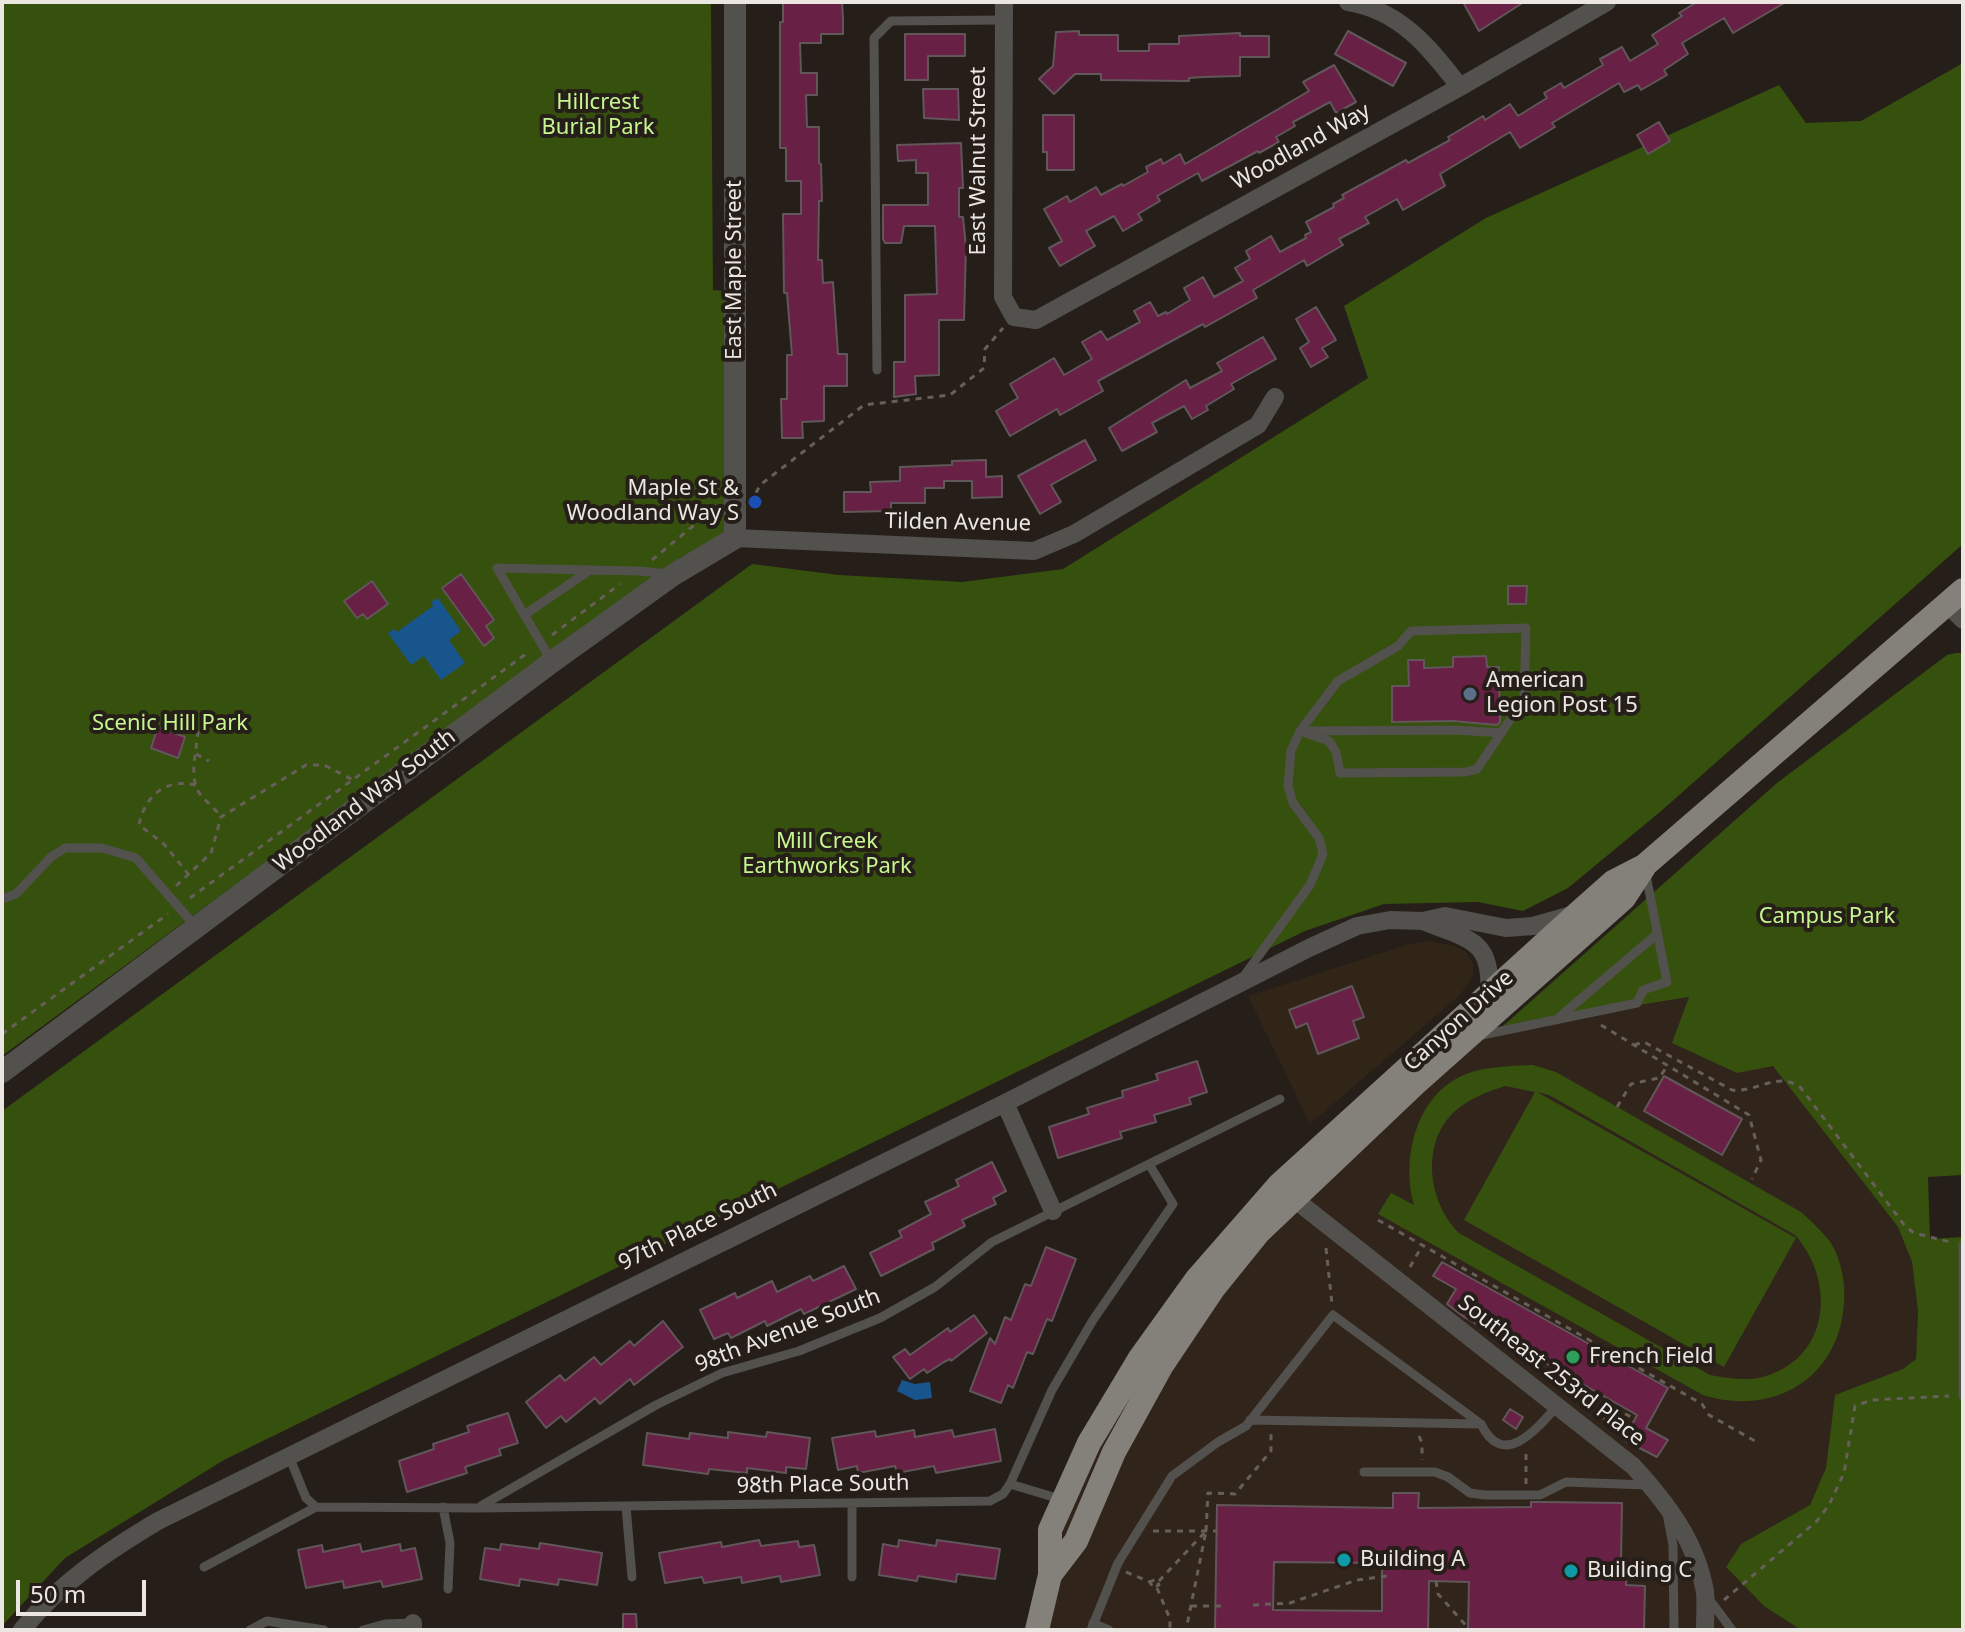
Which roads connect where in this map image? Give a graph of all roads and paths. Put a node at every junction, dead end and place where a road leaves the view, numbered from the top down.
1 (735, 2) edge
2 (1348, 2) edge
3 (1607, 2) edge
4 (1004, 11) edge
5 (1460, 87) junction
6 (1014, 317) joint
7 (877, 370) dead end
8 (1275, 397) dead end
9 (735, 538) junction
10 (590, 570) junction
11 (673, 575) junction
12 (1958, 605) edge
13 (524, 615) junction
14 (552, 662) junction
15 (198, 731) dead end
16 (1300, 731) junction
17 (1502, 733) junction
18 (196, 754) junction
19 (209, 761) dead end
20 (353, 780) dead end
21 (196, 785) junction
22 (221, 817) junction
23 (1644, 866) junction
24 (189, 875) junction
25 (168, 894) junction
26 (2, 899) edge
27 (1577, 914) junction
28 (1423, 921) junction
29 (196, 927) junction
30 (1657, 934) junction
31 (1240, 982) junction
32 (1489, 995) junction
33 (1584, 1014) junction
34 (1555, 1020) junction
35 (1469, 1037) junction
36 (1634, 1045) junction
37 (1668, 1065) junction
38 (2, 1072) edge
39 (1280, 1099) dead end
40 (1005, 1103) junction
41 (1617, 1107) dead end
42 (1149, 1164) junction
43 (1752, 1179) dead end
44 (1286, 1191) junction
45 (1053, 1211) junction
46 (1378, 1220) dead end
47 (1322, 1221) junction
48 (1962, 1245) edge
49 (1422, 1246) junction
50 (1400, 1283) junction
51 (1333, 1315) junction
52 (1535, 1366) dead end
53 (1963, 1396) edge
54 (1557, 1406) junction
55 (1635, 1419) dead end
56 (1250, 1420) junction
57 (1271, 1421) junction
58 (1481, 1424) junction
59 (1755, 1441) dead end
60 (1422, 1443) dead end
61 (289, 1456) junction
62 (1526, 1456) dead end
63 (1422, 1466) dead end
64 (1364, 1472) dead end
65 (1526, 1482) dead end
66 (1010, 1484) junction
67 (1651, 1485) junction
68 (1064, 1499) junction
69 (1664, 1499) junction
70 (852, 1503) junction
71 (626, 1506) junction
72 (316, 1507) junction
73 (443, 1507) junction
74 (478, 1508) junction
75 (1138, 1530) junction
76 (1206, 1531) junction
77 (1217, 1531) dead end
78 (204, 1567) dead end
79 (1116, 1568) junction
80 (1050, 1575) junction
81 (1387, 1576) dead end
82 (632, 1577) dead end
83 (852, 1577) dead end
84 (1159, 1581) junction
85 (1436, 1581) dead end
86 (1150, 1582) junction
87 (1157, 1588) junction
88 (448, 1589) dead end
89 (1710, 1600) junction
90 (1253, 1605) dead end
91 (1191, 1606) junction
92 (1221, 1606) dead end
93 (413, 1626) edge
94 (1092, 1626) edge
95 (1469, 1629) edge
96 (22, 1630) edge
97 (250, 1630) edge
98 (324, 1630) edge
99 (363, 1630) edge
100 (1037, 1630) edge
101 (1109, 1630) edge
102 (1170, 1630) edge
103 (1186, 1630) edge
104 (1674, 1630) edge
105 (1705, 1630) edge
106 (1732, 1630) edge

1 - 9 street, East Maple Street
2 - 5 street
3 - 5 street, Woodland Way
4 - 6 street, East Walnut Street
4 - 7 lane
5 - 6 street, Woodland Way
8 - 9 street, Tilden Avenue
9 - 11 street, Woodland Way South
10 - 11 lane
10 - 13 lane
10 - 13 lane
11 - 14 street, Woodland Way South
12 - 23 main road, Canyon Drive
13 - 14 lane
14 - 29 street, Woodland Way South
15 - 18 path
16 - 17 lane
16 - 17 lane
16 - 17 lane
16 - 31 lane
18 - 19 path
18 - 21 path
20 - 22 path
21 - 22 path
21 - 24 path
22 - 24 path
23 - 27 main road, Canyon Drive
23 - 30 lane
23 - 35 main road, Canyon Drive
24 - 25 path
25 - 26 lane
25 - 29 lane
27 - 28 street, 97th Place South
27 - 32 main road, Canyon Drive
28 - 31 street, 97th Place South
28 - 32 street, 97th Place South
29 - 38 street, Woodland Way South
30 - 33 lane
30 - 34 lane
31 - 40 street, 97th Place South
32 - 44 main road, Canyon Drive
33 - 34 lane
33 - 36 path
34 - 35 lane
35 - 44 main road, Canyon Drive
36 - 37 path
36 - 48 path
37 - 41 path
37 - 43 path
39 - 42 lane, 98th Avenue South
40 - 45 street
40 - 61 street, 97th Place South
42 - 45 lane, 98th Avenue South
42 - 66 lane
44 - 47 street, Southeast 253rd Place
44 - 68 main road
44 - 80 main road
45 - 74 lane, 98th Avenue South
46 - 49 path
47 - 50 street, Southeast 253rd Place
47 - 51 path
48 - 53 lane
49 - 50 path
49 - 59 path
50 - 54 street, Southeast 253rd Place
51 - 56 lane
51 - 58 lane
52 - 55 path
53 - 89 path
54 - 58 lane
54 - 67 street, Southeast 253rd Place
56 - 57 lane
56 - 75 lane
57 - 58 lane
57 - 76 path
60 - 63 path
61 - 72 lane
61 - 96 street, 97th Place South
62 - 65 path
64 - 67 lane
66 - 68 lane
66 - 70 lane, 98th Place South
67 - 69 street, Southeast 253rd Place
68 - 80 main road
69 - 89 street, Southeast 253rd Place
69 - 104 lane
70 - 71 lane, 98th Place South
70 - 83 lane
71 - 74 lane, 98th Place South
71 - 82 lane
72 - 73 lane, 98th Place South
72 - 78 lane
73 - 74 lane, 98th Place South
73 - 88 lane
75 - 76 path
75 - 79 lane
76 - 77 path
76 - 84 path
76 - 91 path
79 - 86 path
79 - 94 lane
80 - 100 main road
81 - 90 path
84 - 86 path
84 - 87 path
85 - 95 path
86 - 87 path
87 - 102 path
89 - 105 street, Southeast 253rd Place
89 - 106 lane
91 - 92 path
91 - 103 path
93 - 99 lane
94 - 101 lane
97 - 98 lane

